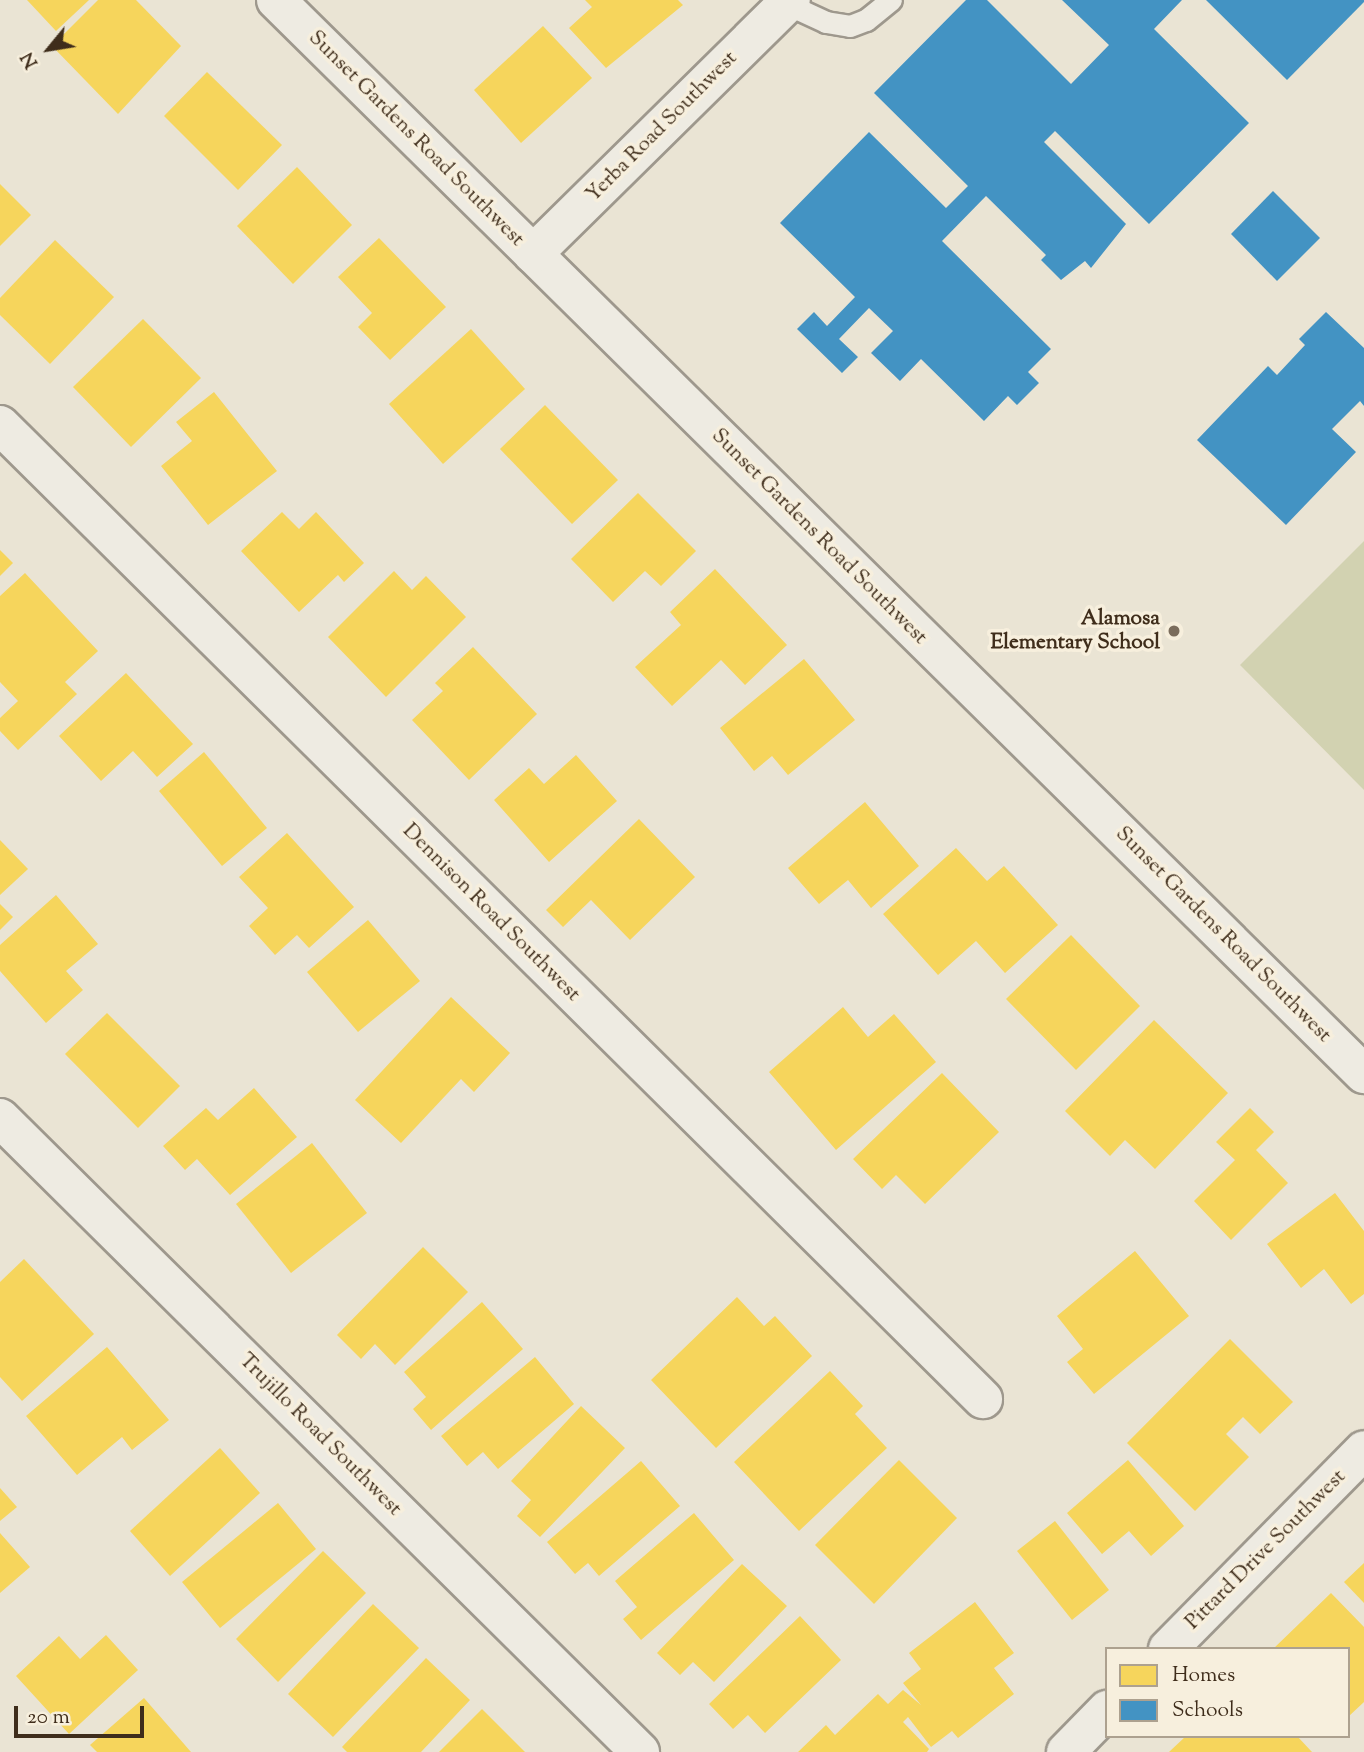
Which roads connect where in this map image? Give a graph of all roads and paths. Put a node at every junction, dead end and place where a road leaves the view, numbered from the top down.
1 (276, 0) edge
2 (891, 0) edge
3 (789, 2) edge
4 (533, 254) junction
5 (0, 425) edge
6 (1364, 1073) edge
7 (0, 1118) edge
8 (983, 1399) dead end
9 (1364, 1450) edge
10 (1170, 1647) edge
11 (1105, 1712) edge
12 (640, 1752) edge
13 (1066, 1752) edge

1 - 4 street, Sunset Gardens Road Southwest
2 - 3 lane
3 - 4 street, Yerba Road Southwest
4 - 6 street, Sunset Gardens Road Southwest
5 - 8 street, Dennison Road Southwest
7 - 12 street, Trujillo Road Southwest
9 - 10 street, Pittard Drive Southwest
11 - 13 street

